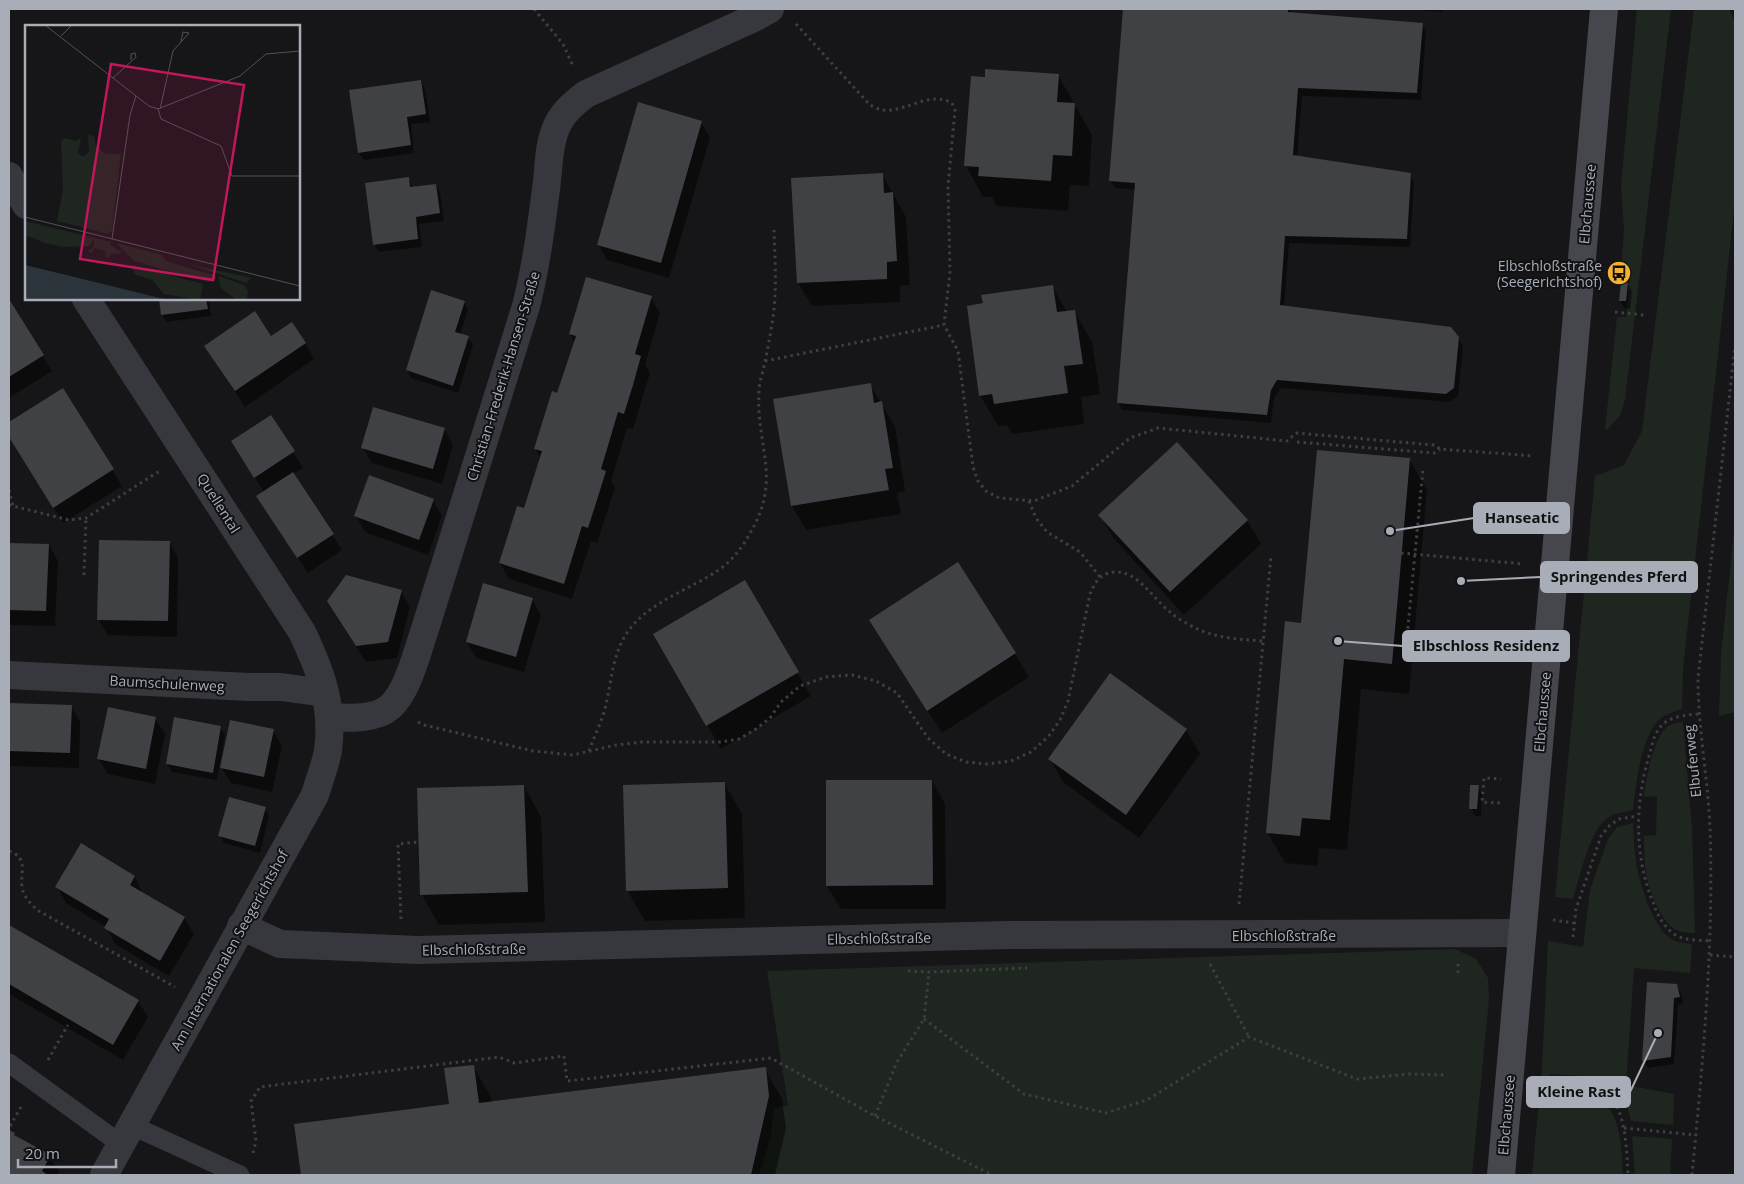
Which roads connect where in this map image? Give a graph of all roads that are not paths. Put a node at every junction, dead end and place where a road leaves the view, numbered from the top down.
1 (770, 9) edge
2 (1604, 9) edge
3 (9, 176) edge
4 (25, 203) edge
5 (87, 300) edge
6 (9, 675) edge
7 (328, 705) junction
8 (241, 926) junction
9 (1522, 933) junction
10 (9, 1063) edge
11 (127, 1135) junction
12 (104, 1175) edge
13 (240, 1175) edge
14 (1501, 1175) edge

1 - 7 street, Christian-Frederik-Hansen-Straße
2 - 9 main road, Elbchaussee
3 - 4 street
5 - 7 street, Quellental
6 - 7 street, Baumschulenweg
7 - 8 street, Am Internationalen Seegerichtshof
8 - 9 street, Elbschloßstraße
8 - 11 street, Am Internationalen Seegerichtshof
9 - 14 main road, Elbchaussee
10 - 11 lane
11 - 12 street, Am Internationalen Seegerichtshof
11 - 13 lane

